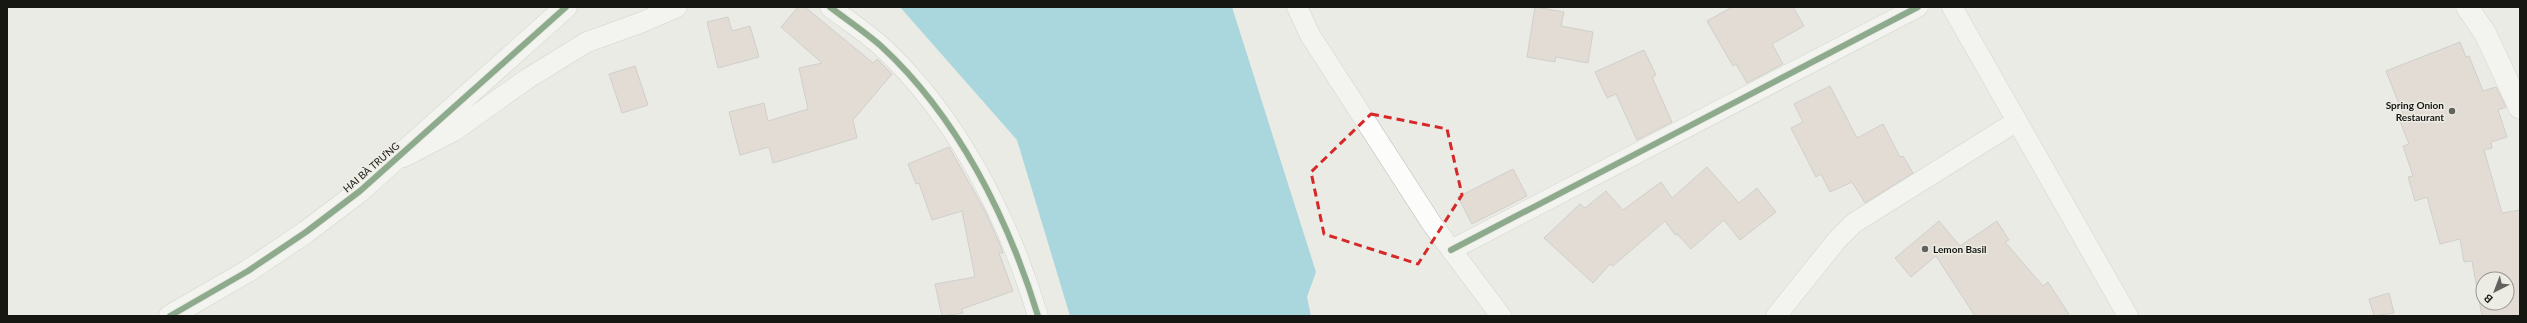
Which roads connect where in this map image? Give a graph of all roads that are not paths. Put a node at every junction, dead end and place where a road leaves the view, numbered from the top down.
1 (566, 7) edge
2 (677, 7) edge
3 (830, 7) edge
4 (1297, 7) edge
5 (1918, 7) edge
6 (1952, 7) edge
7 (2467, 7) edge
8 (2520, 108) edge
9 (2017, 121) junction
10 (389, 166) junction
11 (1451, 250) junction
12 (170, 316) edge
13 (1038, 316) edge
14 (1501, 316) edge
15 (1776, 316) edge
16 (2128, 316) edge

1 - 10 street, HAI BÀ TRƯNG
2 - 10 street
3 - 13 street
4 - 11 street
5 - 11 street
6 - 9 street
7 - 8 street
9 - 15 street
9 - 16 street
10 - 12 street, HAI BÀ TRƯNG
11 - 14 street

